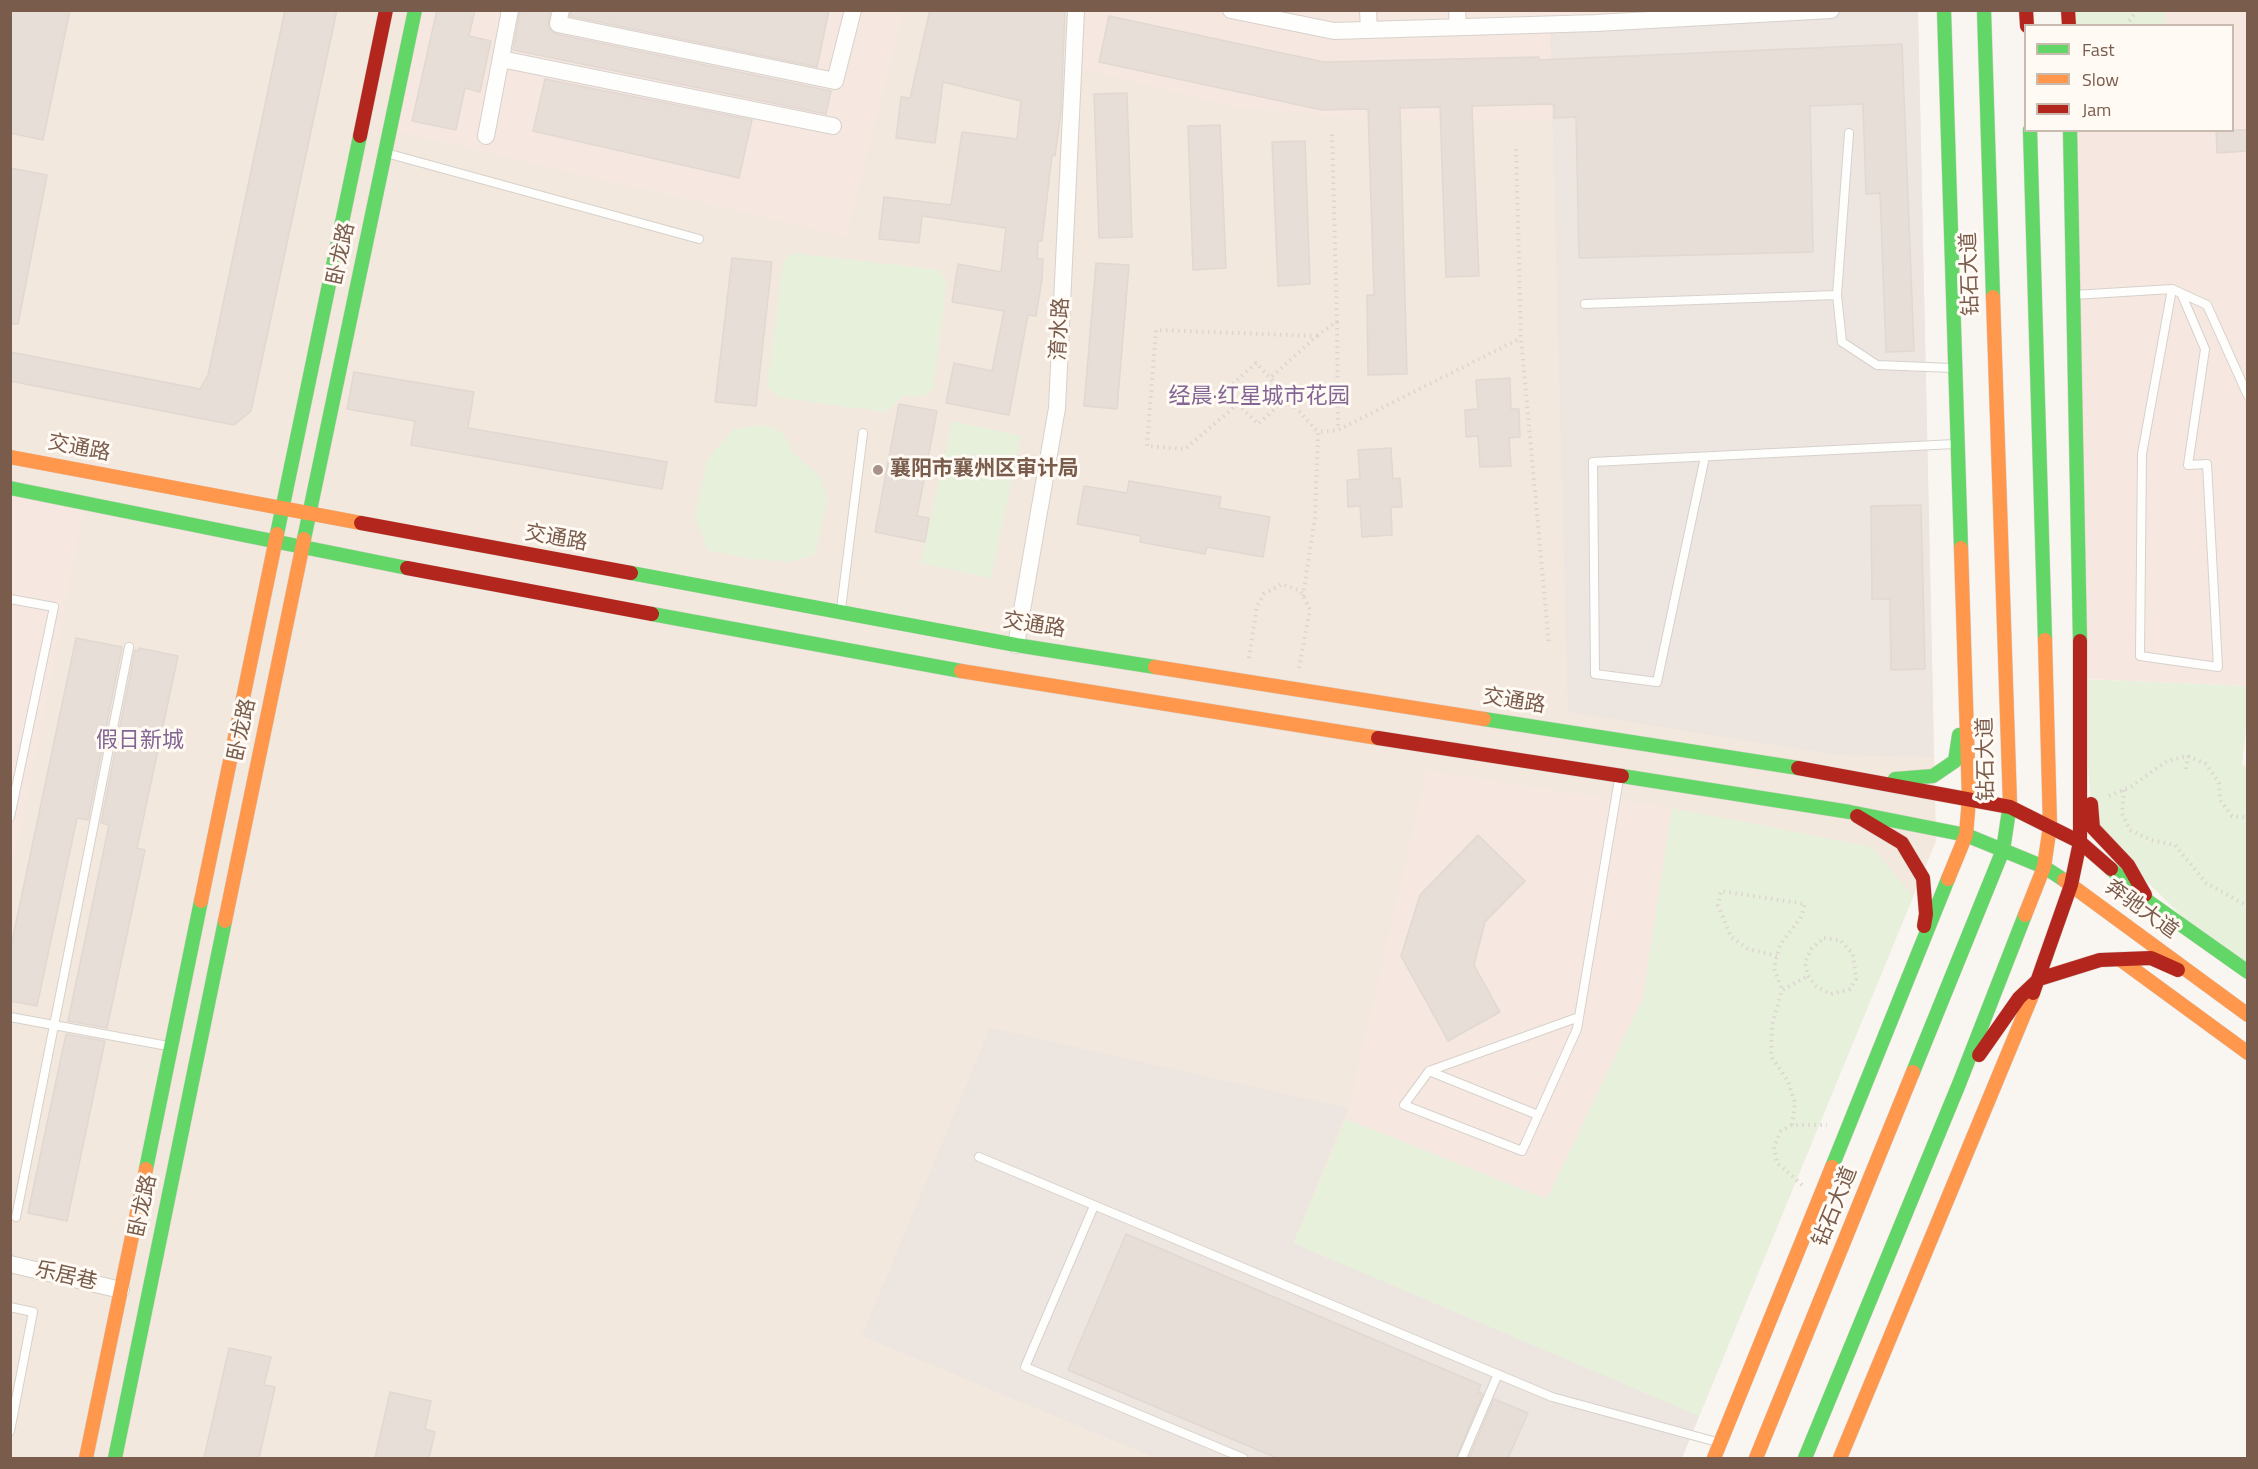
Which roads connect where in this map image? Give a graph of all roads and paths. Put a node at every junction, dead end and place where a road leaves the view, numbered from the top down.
1 (386, 10) edge
2 (416, 10) edge
3 (510, 10) edge
4 (561, 10) edge
5 (853, 10) edge
6 (1076, 10) edge
7 (1231, 10) edge
8 (1368, 10) edge
9 (1831, 10) edge
10 (1944, 10) edge
11 (1984, 10) edge
12 (2137, 10) edge
13 (1550, 17) edge
14 (1457, 19) edge
15 (2127, 24) edge
16 (1369, 30) junction
17 (501, 59) junction
18 (833, 126) dead end
19 (1332, 131) dead end
20 (2030, 132) edge
21 (2070, 132) edge
22 (1848, 134) dead end
23 (486, 136) dead end
24 (1516, 149) dead end
25 (385, 153) junction
26 (699, 239) dead end
27 (2172, 289) junction
28 (2181, 293) junction
29 (2035, 294) junction
30 (1837, 295) junction
31 (2074, 295) junction
32 (1585, 304) dead end
33 (1337, 321) junction
34 (1317, 336) junction
35 (1521, 338) junction
36 (1956, 368) junction
37 (1270, 378) junction
38 (2247, 396) edge
39 (1287, 398) junction
40 (1238, 404) junction
41 (1338, 430) junction
42 (1318, 432) junction
43 (863, 433) dead end
44 (1958, 444) junction
45 (10, 457) edge
46 (1705, 457) junction
47 (10, 488) edge
48 (282, 509) junction
49 (309, 514) junction
50 (275, 544) junction
51 (302, 549) junction
52 (1303, 596) junction
53 (10, 599) edge
54 (840, 613) junction
55 (1016, 645) junction
56 (1549, 645) dead end
57 (129, 647) dead end
58 (1246, 681) junction
59 (1296, 689) junction
60 (1966, 697) junction
61 (2082, 734) junction
62 (2188, 756) junction
63 (2186, 769) dead end
64 (1620, 776) junction
65 (1879, 781) junction
66 (2089, 789) junction
67 (2124, 790) junction
68 (1969, 799) junction
69 (2010, 807) junction
70 (1850, 812) junction
71 (10, 817) edge
72 (2247, 818) edge
73 (2050, 826) junction
74 (1966, 835) junction
75 (2080, 842) junction
76 (2004, 850) junction
77 (2044, 867) junction
78 (2071, 885) junction
79 (2149, 902) junction
80 (2247, 906) edge
81 (1919, 953) junction
82 (1777, 956) junction
83 (2121, 960) junction
84 (2247, 972) edge
85 (1808, 976) junction
86 (2194, 976) junction
87 (2039, 979) junction
88 (1782, 990) junction
89 (2247, 1015) edge
90 (10, 1017) edge
91 (1579, 1017) junction
92 (54, 1025) junction
93 (171, 1047) junction
94 (2247, 1053) edge
95 (1429, 1071) junction
96 (1959, 1084) junction
97 (1538, 1115) junction
98 (1849, 1124) junction
99 (1792, 1125) junction
100 (979, 1157) dead end
101 (1820, 1197) junction
102 (1094, 1206) junction
103 (16, 1217) dead end
104 (10, 1264) edge
105 (121, 1290) junction
106 (10, 1307) edge
107 (1498, 1374) junction
108 (10, 1431) edge
109 (1725, 1445) junction
110 (1753, 1457) edge
111 (86, 1458) edge
112 (115, 1458) edge
113 (1243, 1458) edge
114 (1462, 1458) edge
115 (1714, 1458) edge
116 (1805, 1458) edge
117 (1840, 1458) edge

1 - 48 main road, 卧龙路
2 - 25 main road, 卧龙路
3 - 17 street
4 - 5 street
6 - 55 street, 淯水路
7 - 16 street
8 - 16 street
9 - 13 street
10 - 36 main road
11 - 69 main road, 钻石大道
12 - 15 path
13 - 14 street
14 - 16 street
17 - 18 street
17 - 23 street
19 - 33 path
20 - 29 main road
21 - 31 main road
22 - 30 lane
24 - 35 path
25 - 26 lane
25 - 49 main road, 卧龙路
27 - 28 lane
27 - 28 lane
27 - 31 lane
28 - 38 lane
29 - 31 main road
29 - 73 main road
30 - 32 lane
30 - 36 lane
31 - 61 main road
33 - 34 path
33 - 41 path
34 - 37 path
34 - 40 path
35 - 41 path
35 - 56 path
36 - 44 main road
37 - 39 path
37 - 40 path
39 - 40 path
39 - 42 path
41 - 42 path
42 - 52 path
43 - 54 lane
44 - 46 lane
44 - 60 main road
45 - 48 main road, 交通路
46 - 46 lane
47 - 50 main road
48 - 49 main road, 交通路
48 - 50 main road, 卧龙路
49 - 51 main road, 卧龙路
49 - 54 main road, 交通路
50 - 51 main road
50 - 93 main road, 卧龙路
51 - 64 main road
51 - 112 main road, 卧龙路
52 - 58 path
52 - 59 path
53 - 71 lane
54 - 55 main road, 交通路
55 - 58 main road, 交通路
57 - 92 lane
58 - 59 main road, 交通路
59 - 65 main road, 交通路
60 - 65 main road
60 - 68 main road
61 - 66 main road
61 - 75 main road
62 - 63 path
62 - 67 path
62 - 72 path
64 - 70 main road
64 - 91 lane
65 - 68 main road, 交通路
66 - 67 path
66 - 79 main road
67 - 80 path
68 - 69 main road, 交通路
68 - 74 main road
69 - 73 main road, 交通路
69 - 76 main road, 钻石大道
70 - 74 main road
70 - 81 main road
73 - 75 main road, 奔驰大道
73 - 77 main road
74 - 76 main road
74 - 81 main road
75 - 78 main road
75 - 79 main road, 奔驰大道
76 - 77 main road, 奔驰大道
76 - 110 main road, 钻石大道
77 - 78 main road, 奔驰大道
77 - 96 main road
78 - 86 main road, 奔驰大道
78 - 87 main road
79 - 84 main road, 奔驰大道
81 - 98 main road
82 - 82 path
82 - 88 path
83 - 86 main road
83 - 87 main road
83 - 94 main road
85 - 85 path
85 - 88 path
86 - 89 main road, 奔驰大道
87 - 96 main road
87 - 117 main road
88 - 99 path
90 - 92 lane
91 - 95 lane
91 - 97 lane
92 - 93 lane
92 - 103 lane
93 - 105 main road, 卧龙路
95 - 97 lane
95 - 97 lane
96 - 116 main road
98 - 99 path
98 - 101 main road
99 - 101 path
100 - 102 lane
101 - 109 main road
102 - 107 lane
102 - 113 lane
104 - 105 street, 乐居巷
105 - 111 main road, 卧龙路
106 - 108 lane
107 - 109 lane
107 - 114 lane
109 - 115 main road

